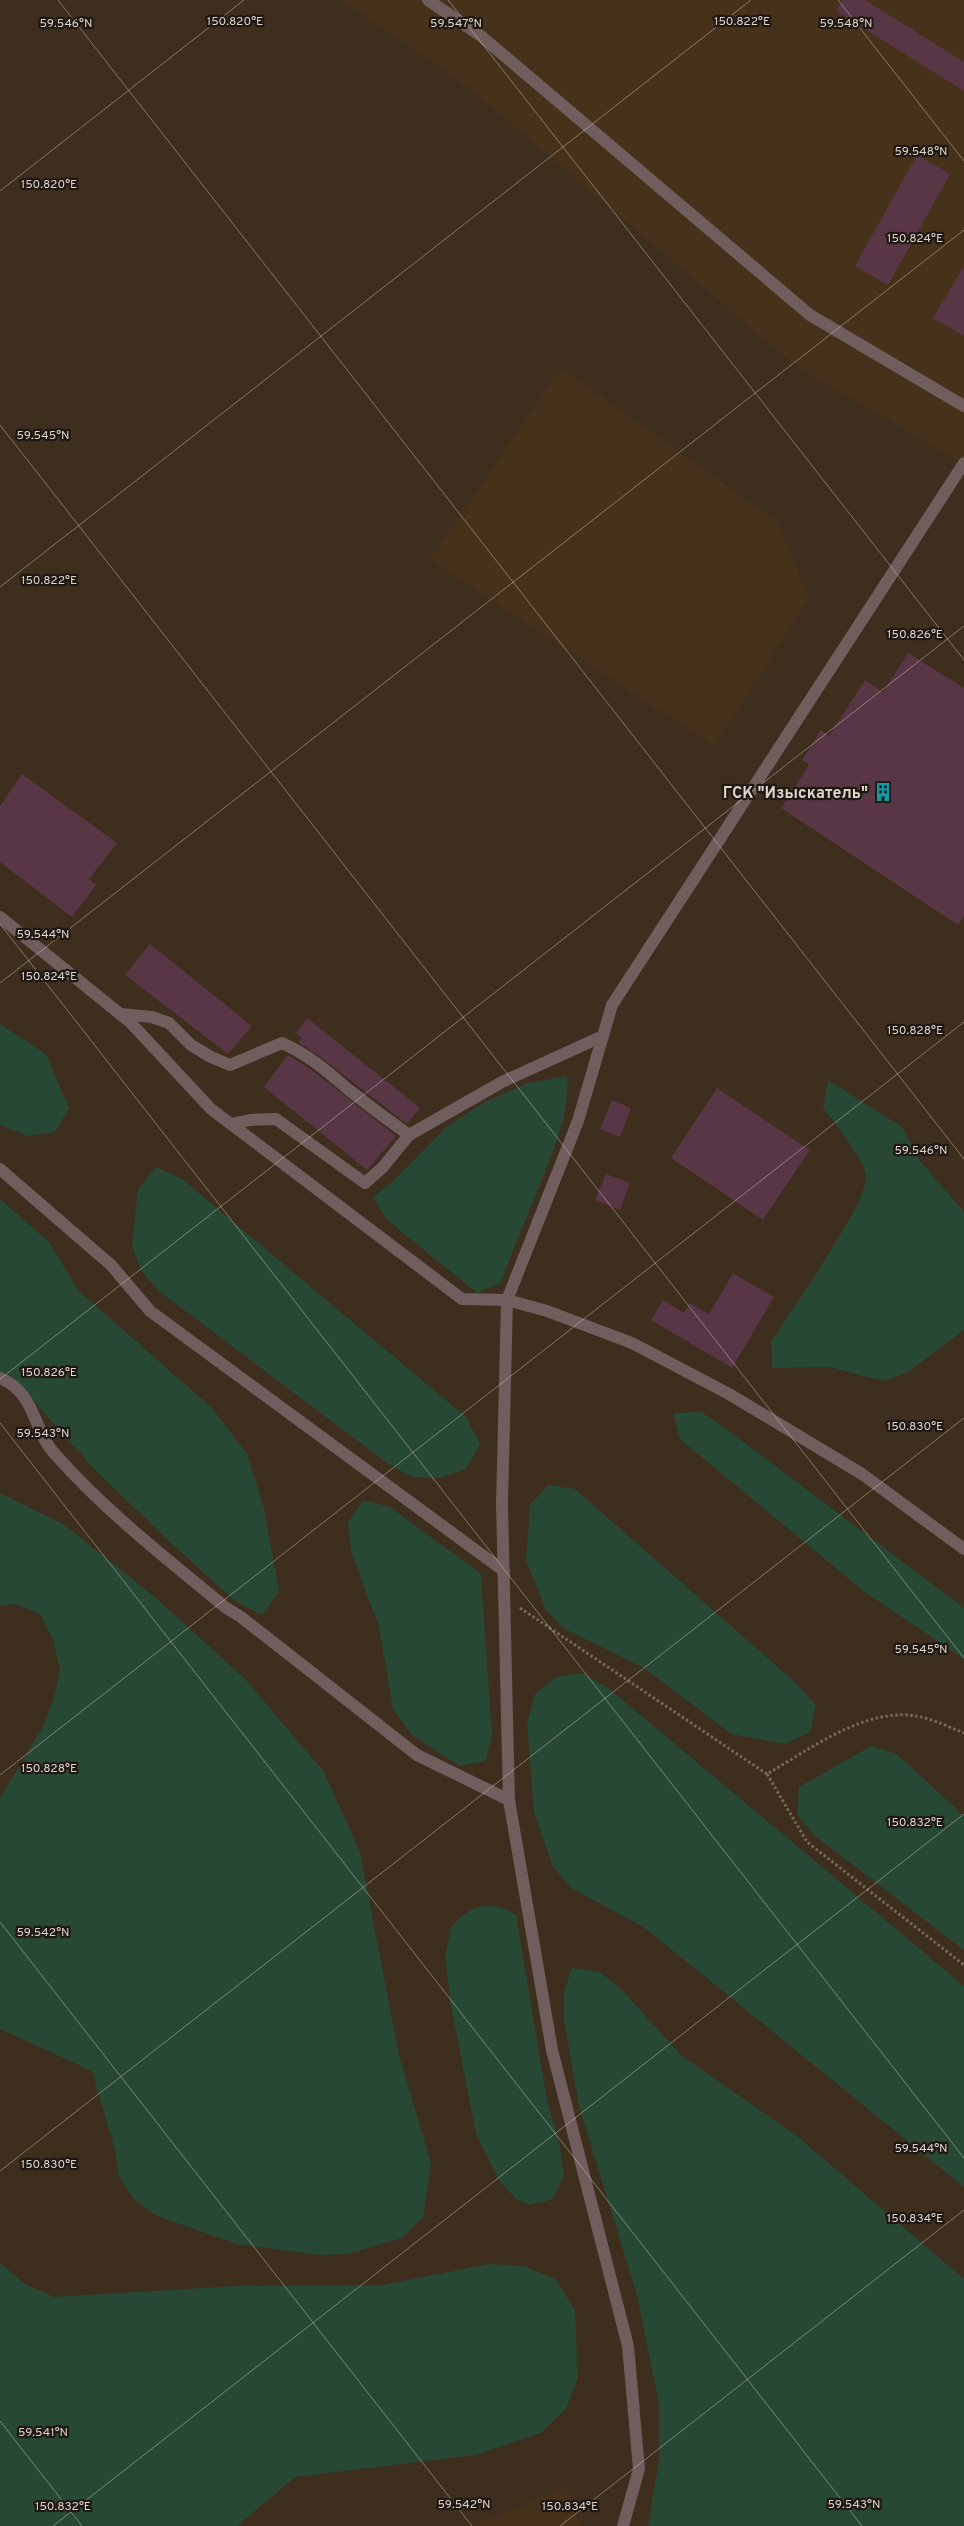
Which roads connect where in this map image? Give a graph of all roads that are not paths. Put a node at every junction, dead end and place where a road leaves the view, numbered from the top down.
1 (428, 0) edge
2 (964, 406) edge
3 (964, 463) edge
4 (0, 917) edge
5 (120, 1014) junction
6 (603, 1036) junction
7 (231, 1124) junction
8 (409, 1135) junction
9 (0, 1169) edge
10 (507, 1300) junction
11 (0, 1378) edge
12 (964, 1549) edge
13 (504, 1572) junction
14 (509, 1800) junction
15 (623, 2526) edge

1 - 2 street
3 - 6 street
4 - 5 street
5 - 7 street
5 - 8 street
6 - 8 street
6 - 10 street
7 - 8 street
7 - 10 street
9 - 13 street
10 - 12 street
10 - 13 street
11 - 14 street
13 - 14 street
14 - 15 street

